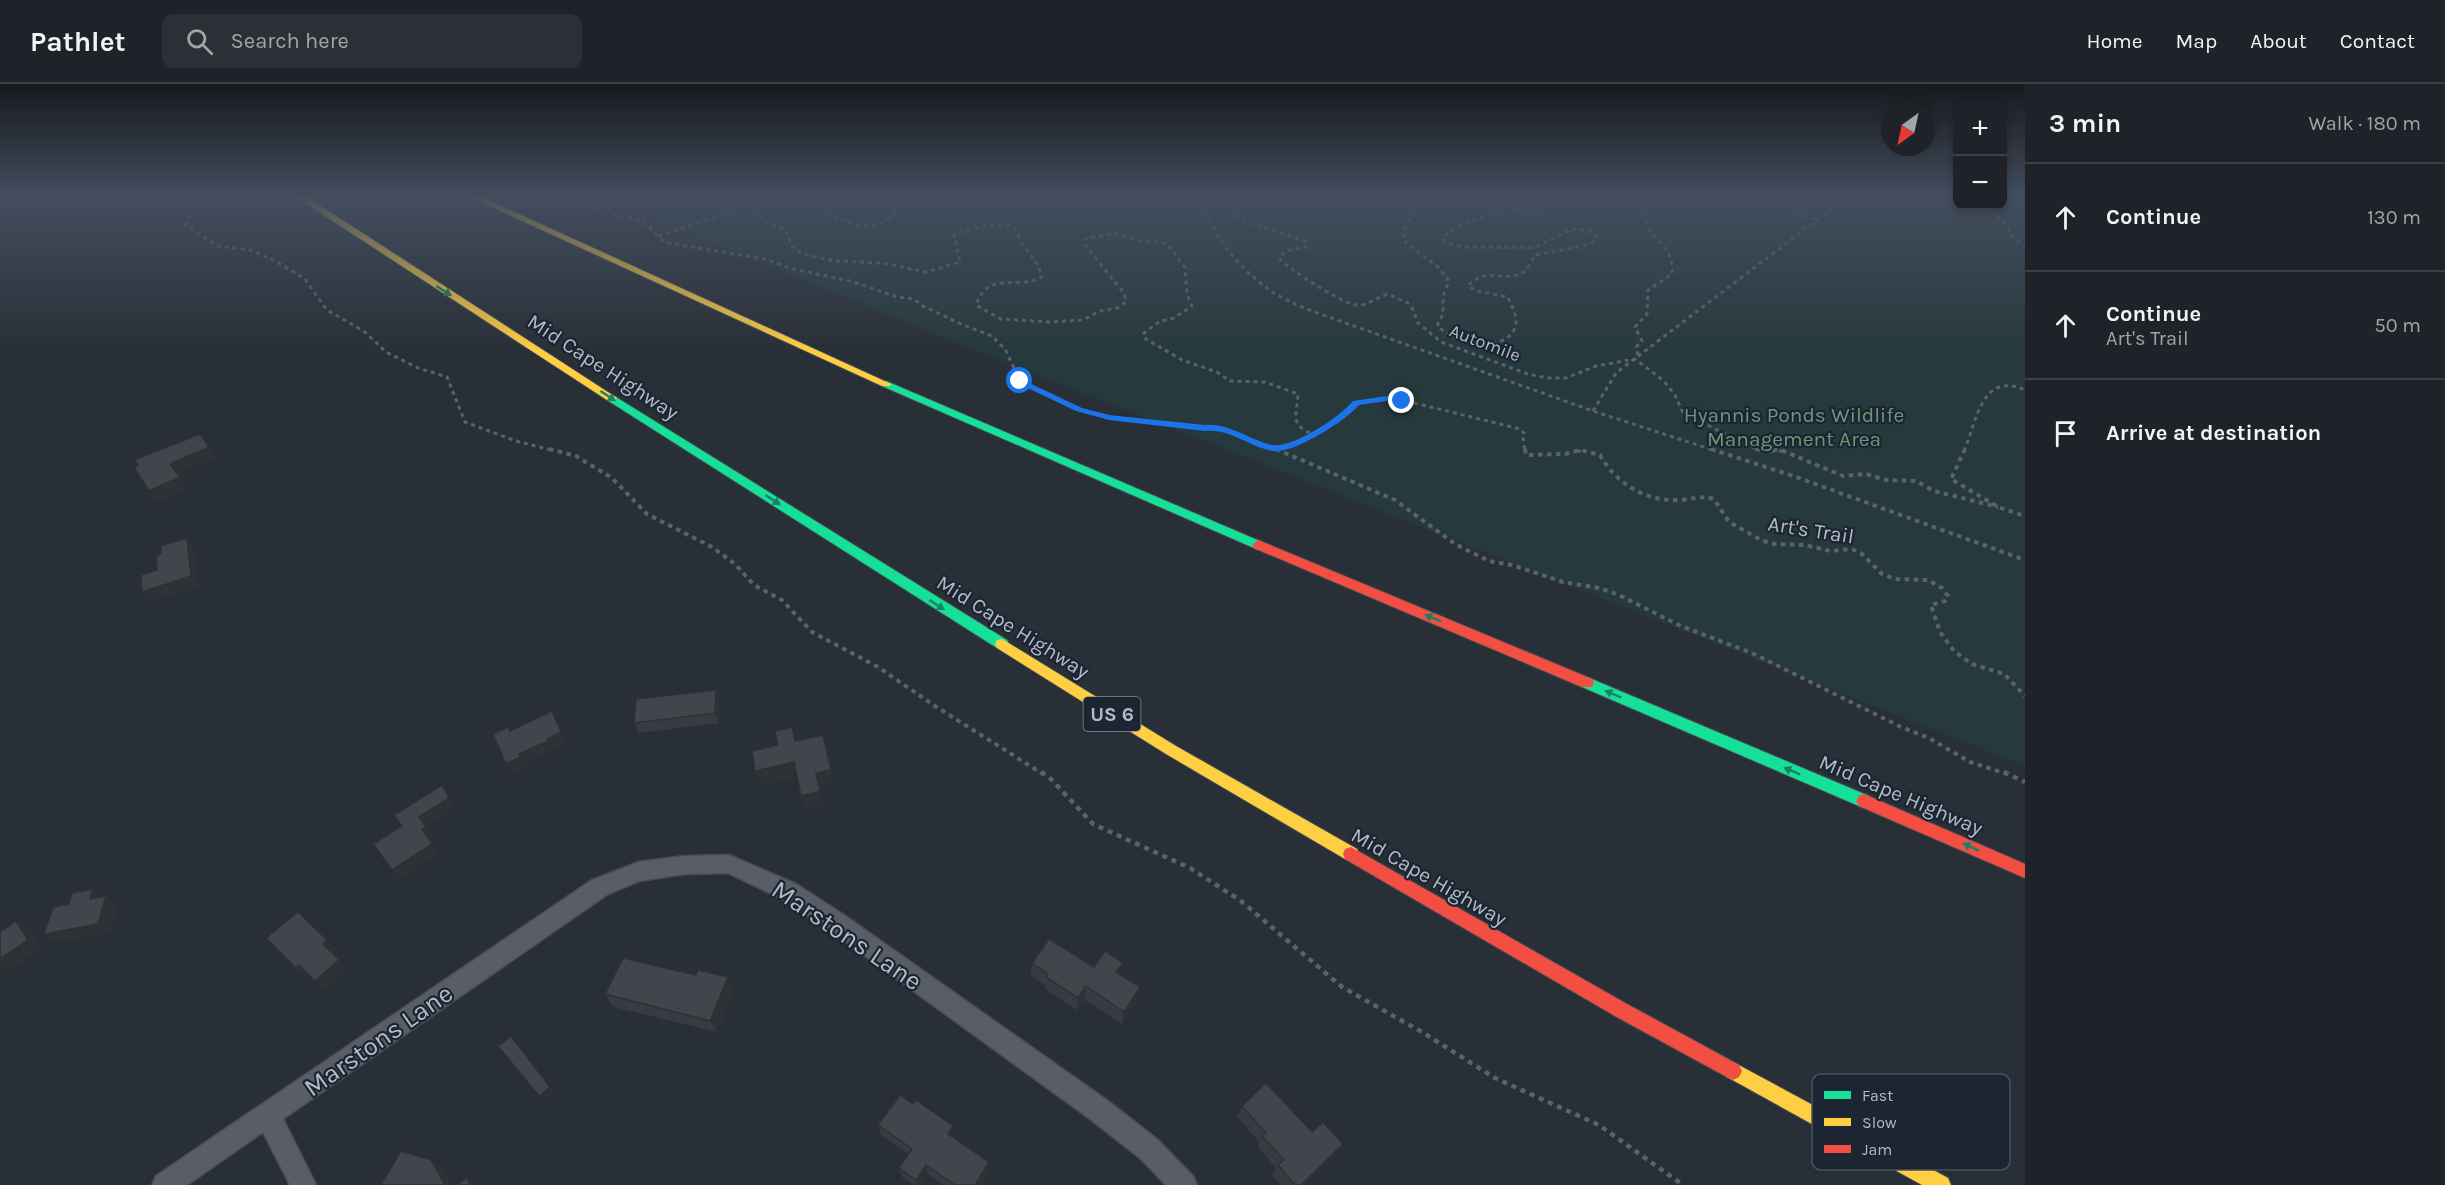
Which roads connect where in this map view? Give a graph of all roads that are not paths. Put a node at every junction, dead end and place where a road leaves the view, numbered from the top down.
1 (379, 248) edge
2 (584, 248) edge
3 (2025, 871) edge
4 (1812, 1114) edge
5 (268, 1115) junction
6 (1914, 1170) edge
7 (165, 1185) edge
8 (303, 1185) edge
9 (1184, 1185) edge
10 (1941, 1185) edge

1 -> 4 highway, Mid Cape Highway / US 6
3 -> 2 highway, Mid Cape Highway
5 - 7 street, Marstons Lane
5 - 8 street
5 - 9 street, Marstons Lane
6 -> 10 highway, Mid Cape Highway / US 6

